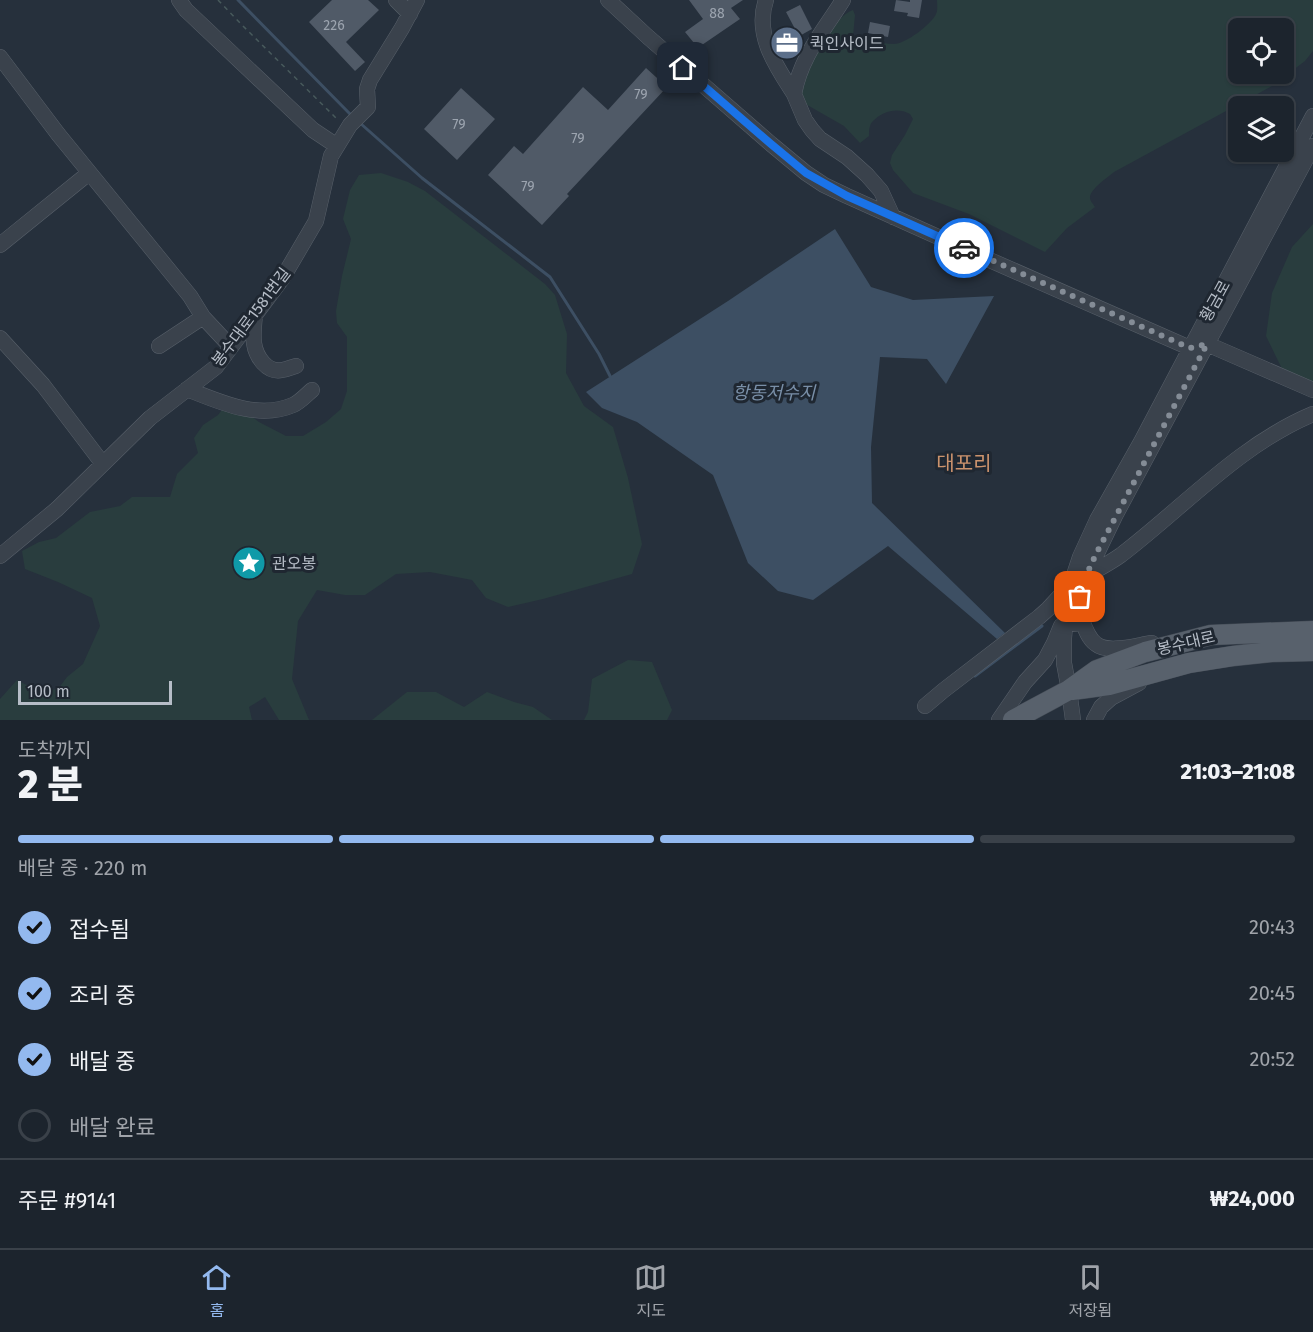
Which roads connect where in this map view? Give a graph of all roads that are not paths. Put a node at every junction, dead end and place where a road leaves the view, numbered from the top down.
1 (179, 0) edge
2 (396, 0) edge
3 (608, 0) edge
4 (766, 0) edge
5 (843, 0) edge
6 (414, 7) edge
7 (0, 57) edge
8 (794, 94) junction
9 (1313, 116) edge
10 (337, 146) junction
11 (1313, 146) edge
12 (89, 173) junction
13 (893, 217) junction
14 (0, 245) edge
15 (255, 315) junction
16 (203, 317) junction
17 (0, 338) edge
18 (1207, 344) junction
19 (159, 346) dead end
20 (231, 347) junction
21 (1190, 348) junction
22 (296, 366) dead end
23 (187, 389) junction
24 (312, 390) dead end
25 (1313, 390) edge
26 (1309, 419) edge
27 (103, 464) junction
28 (0, 556) edge
29 (1086, 576) junction
30 (1071, 584) junction
31 (1072, 612) junction
32 (1313, 631) edge
33 (1211, 635) junction
34 (1313, 651) edge
35 (1189, 663) junction
36 (1069, 690) junction
37 (925, 706) dead end
38 (999, 720) edge
39 (1013, 720) edge
40 (1073, 720) edge
41 (1094, 720) edge

1 - 10 street
2 - 6 street
3 - 13 street
4 - 8 street
5 - 8 street
6 - 10 street, 봉수대로1581번길
7 - 12 street
8 - 13 street
9 - 21 street, 황금로
10 - 15 street, 봉수대로1581번길
11 - 18 street, 황금로
12 - 14 street
12 - 16 street
13 - 21 street
15 - 20 street, 봉수대로1581번길
15 - 22 street
16 - 19 street
16 - 20 street
17 - 27 street
18 - 21 street
18 - 25 street
18 - 29 street, 황금로
20 - 23 street, 봉수대로1581번길
21 - 30 street, 황금로
23 - 24 street
23 - 27 street, 봉수대로1581번길
26 - 29 street
27 - 28 street, 봉수대로1581번길
29 - 31 street, 황금로
30 - 31 street, 황금로
30 - 37 street, 황금로
31 - 33 street
31 - 36 street, 황금로
31 - 38 street
32 - 33 main road, 봉수대로
33 - 36 main road, 봉수대로
34 - 35 main road, 봉수대로
35 - 36 main road, 봉수대로
35 - 41 street
36 - 39 main road, 봉수대로
36 - 40 street, 황금로

